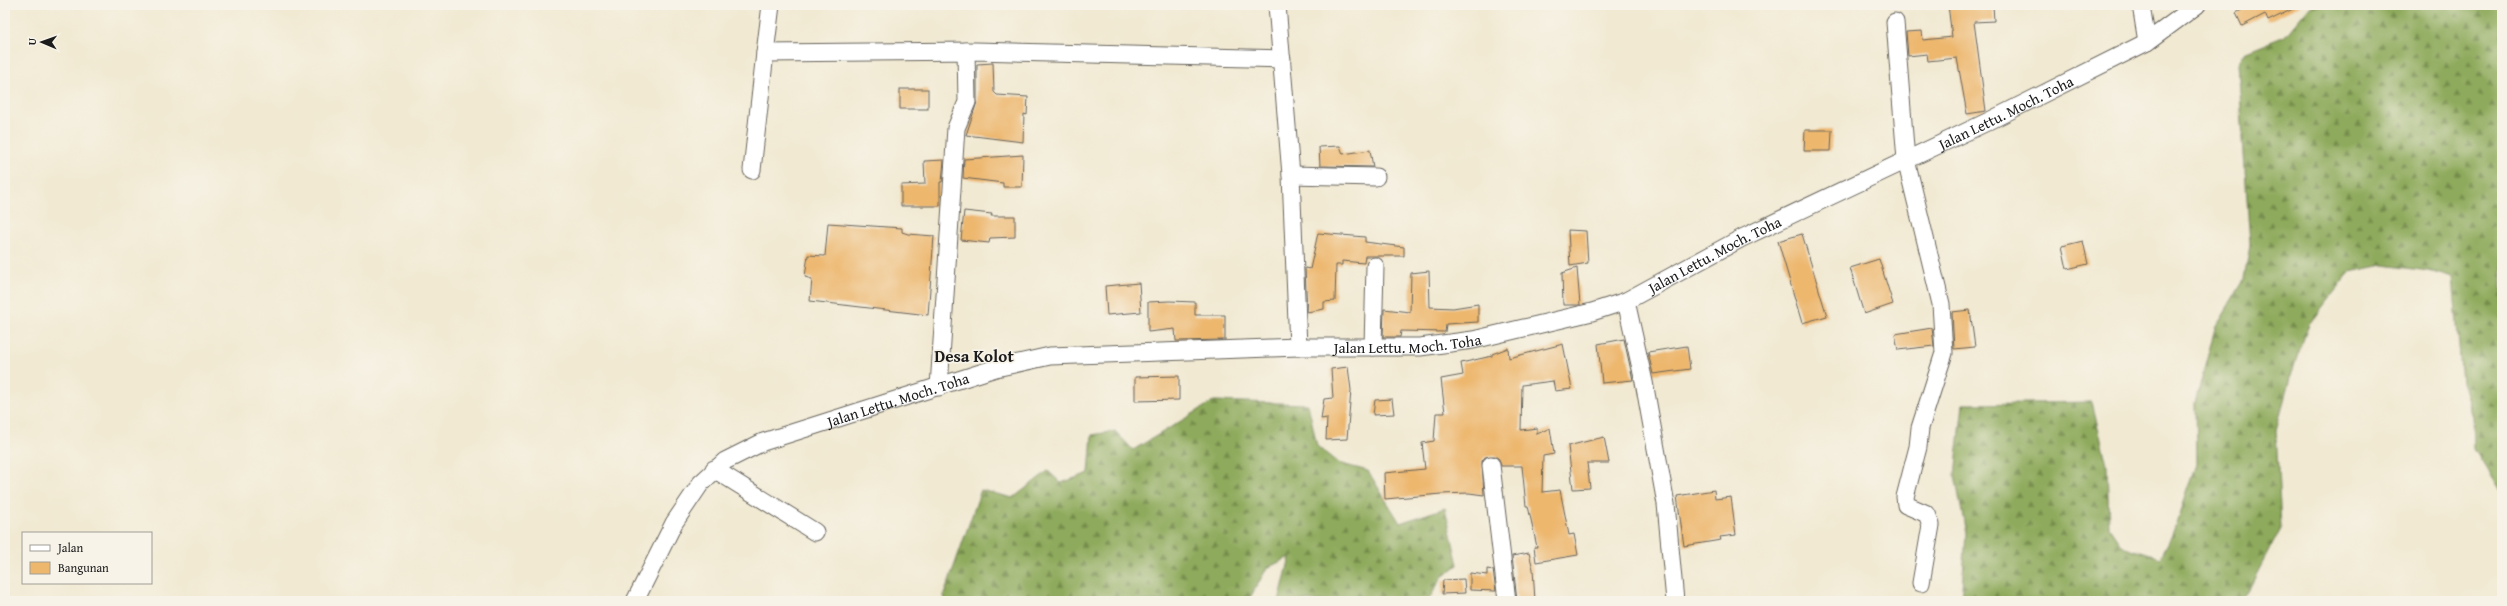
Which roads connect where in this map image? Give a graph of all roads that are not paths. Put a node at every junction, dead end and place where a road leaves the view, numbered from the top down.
1 (771, 5) edge
2 (1277, 5) edge
3 (2141, 5) edge
4 (2197, 5) edge
5 (1895, 22) dead end
6 (2147, 42) junction
7 (966, 51) junction
8 (765, 53) junction
9 (1282, 59) junction
10 (1906, 160) junction
11 (752, 170) dead end
12 (1291, 175) junction
13 (1376, 177) dead end
14 (1375, 266) dead end
15 (1626, 301) junction
16 (1298, 347) junction
17 (1373, 347) junction
18 (939, 387) junction
19 (1491, 465) dead end
20 (714, 469) junction
21 (814, 532) dead end
22 (1921, 583) dead end
23 (635, 601) edge
24 (1507, 601) edge
25 (1675, 601) edge

1 - 8 street
2 - 9 street
3 - 6 street
4 - 6 street, Jalan Lettu. Moch. Toha
5 - 10 street
6 - 10 street, Jalan Lettu. Moch. Toha
7 - 8 street
7 - 9 street
7 - 18 street
8 - 11 street
9 - 12 street
10 - 15 street, Jalan Lettu. Moch. Toha
10 - 22 street
12 - 13 street
12 - 16 street
14 - 17 street
15 - 17 street, Jalan Lettu. Moch. Toha
15 - 25 street
16 - 17 street, Jalan Lettu. Moch. Toha
16 - 18 street, Jalan Lettu. Moch. Toha
18 - 20 street, Jalan Lettu. Moch. Toha
19 - 24 street
20 - 21 street
20 - 23 street, Jalan Lettu. Moch. Toha

